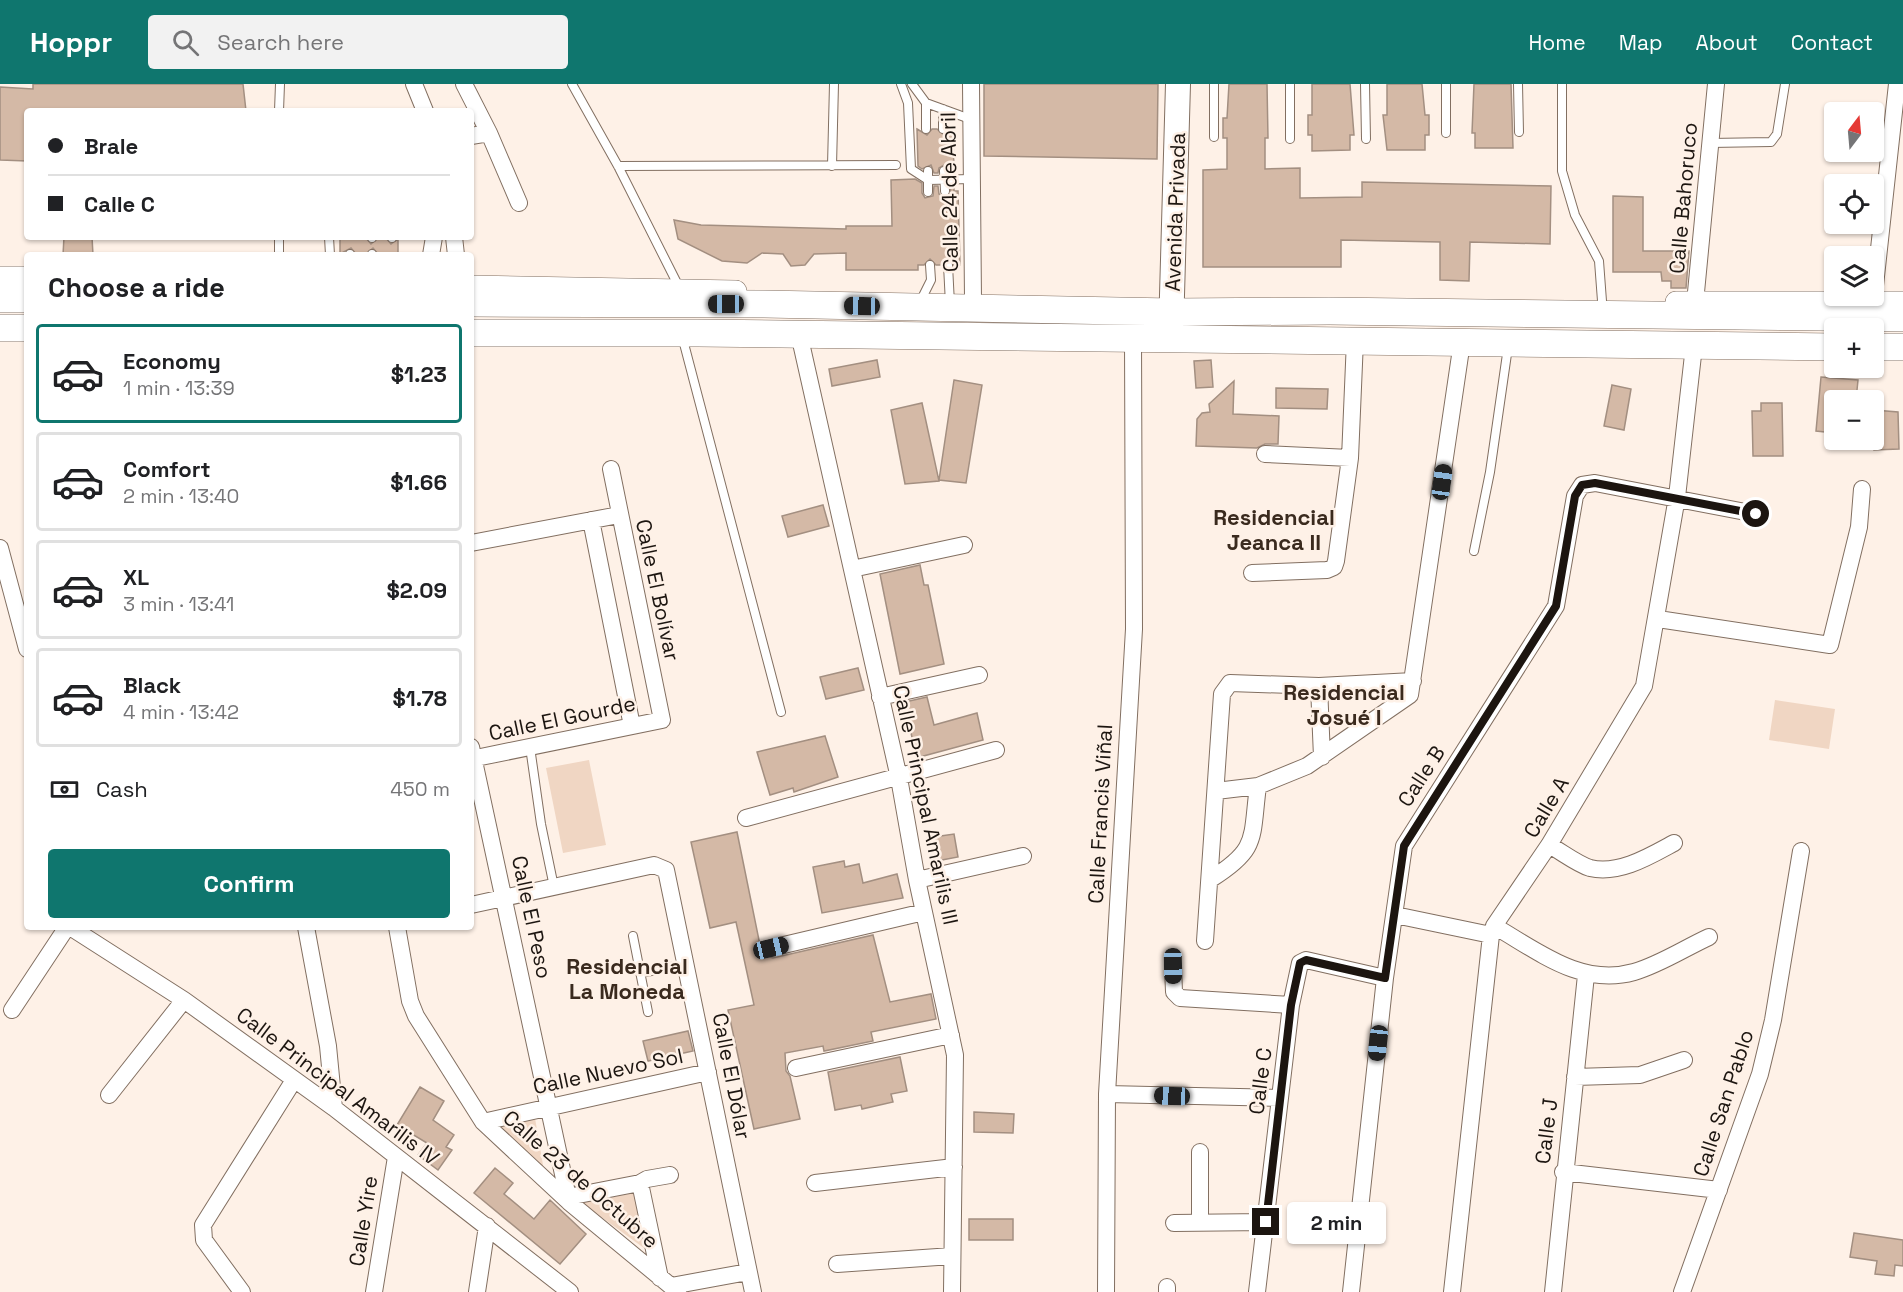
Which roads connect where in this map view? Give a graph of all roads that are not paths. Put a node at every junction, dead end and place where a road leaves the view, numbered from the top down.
1 (280, 84) edge
2 (414, 84) edge
3 (464, 84) edge
4 (572, 84) edge
5 (834, 84) edge
6 (901, 84) edge
7 (912, 84) edge
8 (971, 84) edge
9 (1178, 84) edge
10 (1214, 84) edge
11 (1290, 84) edge
12 (1365, 84) edge
13 (1446, 84) edge
14 (1518, 84) edge
15 (1562, 84) edge
16 (1716, 84) edge
17 (1785, 84) edge
18 (1897, 84) edge
19 (926, 103) junction
20 (279, 108) edge
21 (424, 108) edge
22 (943, 109) junction
23 (970, 119) junction
24 (926, 129) dead end
25 (944, 129) dead end
26 (1519, 132) dead end
27 (489, 133) junction
28 (1446, 133) dead end
29 (474, 136) edge
30 (1214, 137) dead end
31 (1290, 139) dead end
32 (1366, 139) dead end
33 (1710, 143) junction
34 (896, 165) dead end
35 (618, 166) junction
36 (832, 166) junction
37 (945, 175) junction
38 (928, 176) junction
39 (972, 179) junction
40 (928, 192) dead end
41 (945, 192) dead end
42 (519, 203) dead end
43 (930, 265) dead end
44 (948, 265) dead end
45 (0, 277) edge
46 (24, 277) edge
47 (474, 286) edge
48 (684, 296) junction
49 (0, 299) edge
50 (24, 299) edge
51 (958, 301) junction
52 (1602, 301) junction
53 (1903, 302) edge
54 (474, 303) edge
55 (919, 303) junction
56 (1172, 307) junction
57 (1695, 310) junction
58 (1872, 310) junction
59 (1903, 318) edge
60 (0, 328) edge
61 (24, 328) edge
62 (474, 333) edge
63 (682, 333) junction
64 (799, 334) junction
65 (1133, 338) junction
66 (1171, 340) junction
67 (1356, 340) junction
68 (1462, 342) junction
69 (1508, 343) junction
70 (1694, 346) junction
71 (1824, 347) edge
72 (1884, 347) edge
73 (1903, 348) edge
74 (1265, 454) dead end
75 (1350, 458) junction
76 (611, 469) dead end
77 (1862, 489) dead end
78 (1677, 497) junction
79 (619, 514) junction
80 (1756, 514) dead end
81 (591, 520) junction
82 (474, 542) edge
83 (964, 544) dead end
84 (0, 548) edge
85 (1474, 551) dead end
86 (852, 569) junction
87 (1252, 573) dead end
88 (1658, 619) junction
89 (24, 638) edge
90 (979, 675) dead end
91 (1413, 681) junction
92 (1319, 686) junction
93 (880, 697) junction
94 (781, 712) dead end
95 (662, 720) joint
96 (632, 726) junction
97 (530, 747) junction
98 (996, 750) dead end
99 (474, 755) edge
100 (1322, 757) junction
101 (474, 764) edge
102 (899, 778) junction
103 (1258, 786) junction
104 (1216, 791) junction
105 (746, 818) dead end
106 (1674, 843) dead end
107 (1550, 845) junction
108 (1801, 851) dead end
109 (1023, 856) dead end
110 (1211, 879) junction
111 (917, 880) junction
112 (554, 887) junction
113 (505, 898) junction
114 (474, 904) edge
115 (924, 912) junction
116 (1395, 915) junction
117 (67, 930) edge
118 (74, 930) edge
119 (307, 930) edge
120 (397, 930) edge
121 (1492, 931) junction
122 (633, 936) dead end
123 (1709, 937) dead end
124 (1205, 941) dead end
125 (771, 948) dead end
126 (686, 964) junction
127 (1173, 966) dead end
128 (641, 973) junction
129 (1586, 975) junction
130 (1385, 978) junction
131 (184, 1000) junction
132 (1291, 1005) junction
133 (12, 1010) dead end
134 (648, 1012) dead end
135 (951, 1035) junction
136 (1684, 1060) dead end
137 (796, 1068) dead end
138 (708, 1072) junction
139 (1575, 1077) junction
140 (294, 1080) junction
141 (1107, 1094) junction
142 (108, 1095) dead end
143 (1280, 1098) junction
144 (550, 1107) junction
145 (334, 1108) junction
146 (483, 1122) junction
147 (1200, 1152) dead end
148 (396, 1156) junction
149 (954, 1167) junction
150 (1563, 1172) junction
151 (670, 1175) dead end
152 (640, 1183) junction
153 (815, 1183) dead end
154 (1719, 1190) junction
155 (568, 1200) junction
156 (1200, 1222) junction
157 (1266, 1222) junction
158 (1174, 1223) dead end
159 (487, 1226) junction
160 (952, 1256) junction
161 (837, 1264) dead end
162 (748, 1272) junction
163 (670, 1285) edge
164 (242, 1292) edge
165 (374, 1292) edge
166 (477, 1292) edge
167 (570, 1292) edge
168 (753, 1292) edge
169 (952, 1292) edge
170 (1106, 1292) edge
171 (1257, 1292) edge
172 (1351, 1292) edge
173 (1452, 1292) edge
174 (1553, 1292) edge
175 (1682, 1292) edge

1 - 20 lane
2 - 21 street
3 - 27 street
4 - 35 lane
5 - 36 lane
6 - 38 lane
7 - 19 lane
8 - 23 street, Calle 24 de Abril
9 - 56 main road, Avenida Privada
10 - 30 lane
11 - 31 lane
12 - 32 lane
13 - 28 lane
14 - 26 lane
15 - 52 lane
16 - 33 street, Calle Bahoruco
17 - 33 lane
18 - 58 street
19 - 22 lane
19 - 24 lane
22 - 23 lane
22 - 25 lane
23 - 39 street, Calle 24 de Abril
27 - 29 street
27 - 42 street
33 - 57 street, Calle Bahoruco
34 - 36 lane
35 - 36 lane
35 - 48 lane
37 - 38 lane
37 - 39 lane
37 - 41 lane
38 - 40 lane
39 - 51 street, Calle 24 de Abril
43 - 55 lane
44 - 51 lane
45 - 46 street
47 - 48 street
48 - 54 main road
48 - 55 main road
49 - 50 main road
51 - 55 main road
51 - 56 main road
52 - 56 street
52 - 57 street
53 - 58 street
56 - 57 main road
56 - 66 main road, Avenida Privada
57 - 58 main road
58 - 59 main road
60 - 61 main road
62 - 63 main road
63 - 64 main road
63 - 94 lane
64 - 65 main road
64 - 86 street, Calle Principal Amarilis III
65 - 66 main road
65 - 141 street, Calle Francis Viñal
66 - 67 main road
67 - 68 main road
67 - 75 street
68 - 69 main road
68 - 91 street
69 - 70 main road
69 - 85 lane
70 - 71 main road
70 - 78 street, Calle A
72 - 73 main road
74 - 75 street
75 - 87 street
76 - 79 street, Calle El Bolívar
77 - 88 street
78 - 80 street, Calle B
78 - 88 street, Calle A
78 - 116 street, Calle B
79 - 81 street
79 - 95 street, Calle El Bolívar
81 - 82 street
81 - 96 street
83 - 86 street
84 - 89 street
86 - 93 street, Calle Principal Amarilis III
88 - 107 street, Calle A
90 - 93 street
91 - 92 street
91 - 100 street
92 - 100 street
92 - 104 street
93 - 102 street, Calle Principal Amarilis III
95 - 96 street, Calle El Gourde
96 - 97 street, Calle El Gourde
97 - 99 street, Calle El Gourde
97 - 112 lane
98 - 102 street
100 - 103 street
101 - 113 street, Calle El Peso
102 - 105 street
102 - 111 street, Calle Principal Amarilis III
103 - 104 street
103 - 110 street
104 - 110 street
106 - 107 street
107 - 121 street, Calle A
108 - 154 street, Calle San Pablo
109 - 111 street
110 - 124 street
111 - 115 street, Calle Principal Amarilis III
112 - 113 street
112 - 126 street, Calle El Dólar
113 - 114 street
113 - 144 street, Calle El Peso
115 - 125 street
115 - 135 street, Calle Principal Amarilis III
116 - 121 street
116 - 130 street, Calle B
117 - 133 street
118 - 131 street, Calle Principal Amarilis IV
119 - 145 street
120 - 146 street, Calle 23 de Octubre
121 - 129 street
121 - 173 street, Calle A
122 - 128 lane
123 - 129 street
126 - 128 lane
126 - 138 street, Calle El Dólar
127 - 132 street
128 - 134 lane
129 - 139 street, Calle J
130 - 132 street, Calle C
130 - 172 street, Calle B
131 - 140 street, Calle Principal Amarilis IV
131 - 142 street
132 - 143 street, Calle C
135 - 137 street
135 - 149 street, Calle Principal Amarilis III
136 - 139 street
138 - 144 street, Calle Nuevo Sol
138 - 162 street, Calle El Dólar
139 - 150 street, Calle J
140 - 145 street, Calle Principal Amarilis IV
140 - 164 street
141 - 143 street
141 - 170 street, Calle Francis Viñal
143 - 157 street, Calle C
144 - 146 street, Calle Nuevo Sol
144 - 155 street, Calle El Peso
145 - 148 street, Calle Principal Amarilis IV
146 - 155 street, Calle 23 de Octubre
147 - 156 street
148 - 159 street, Calle Principal Amarilis IV
148 - 165 street, Calle Yire
149 - 153 street
149 - 160 street, Calle Principal Amarilis III
150 - 154 street
150 - 174 street, Calle J
151 - 152 street
152 - 155 street
152 - 163 street
154 - 175 street, Calle San Pablo
155 - 163 street, Calle 23 de Octubre
156 - 157 street
156 - 158 street
157 - 171 street, Calle C
159 - 166 street
159 - 167 street, Calle Principal Amarilis IV
160 - 161 street
160 - 169 street, Calle Principal Amarilis III
162 - 163 street
162 - 168 street, Calle El Dólar

